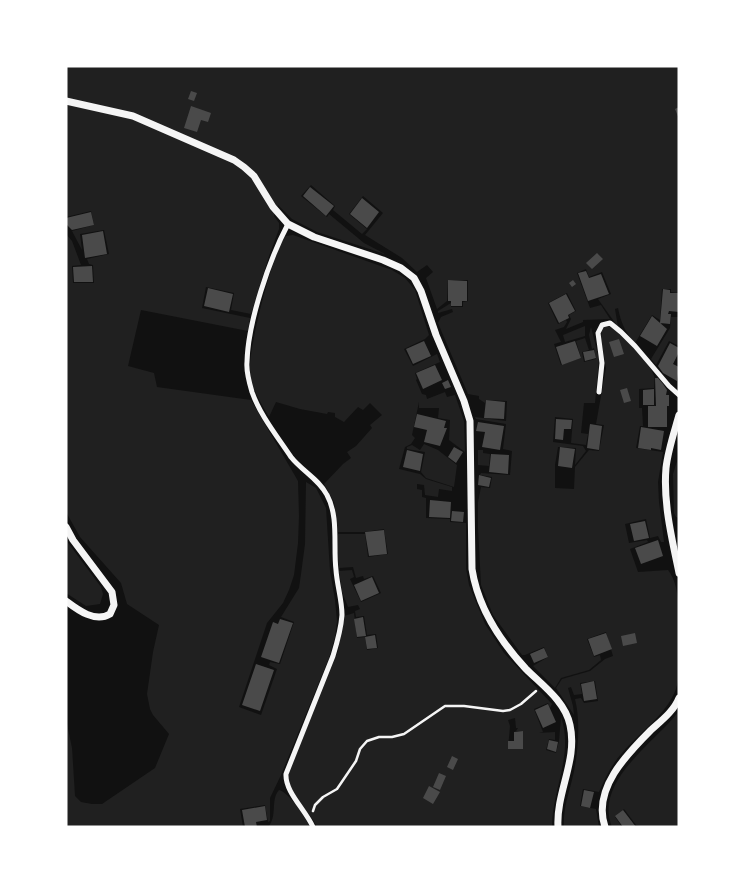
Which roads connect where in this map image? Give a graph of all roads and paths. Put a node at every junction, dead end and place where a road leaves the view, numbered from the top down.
1 (66, 101) edge
2 (288, 224) junction
3 (599, 392) dead end
4 (679, 394) edge
5 (679, 415) edge
6 (66, 527) edge
7 (679, 573) edge
8 (66, 601) edge
9 (543, 685) junction
10 (679, 698) edge
11 (309, 819) junction
12 (312, 827) edge
13 (558, 827) edge
14 (605, 827) edge

1 - 2 street
2 - 9 street
2 - 11 street
3 - 4 street
5 - 7 street
6 - 8 street
9 - 11 path
9 - 13 street
10 - 14 street
11 - 12 street

